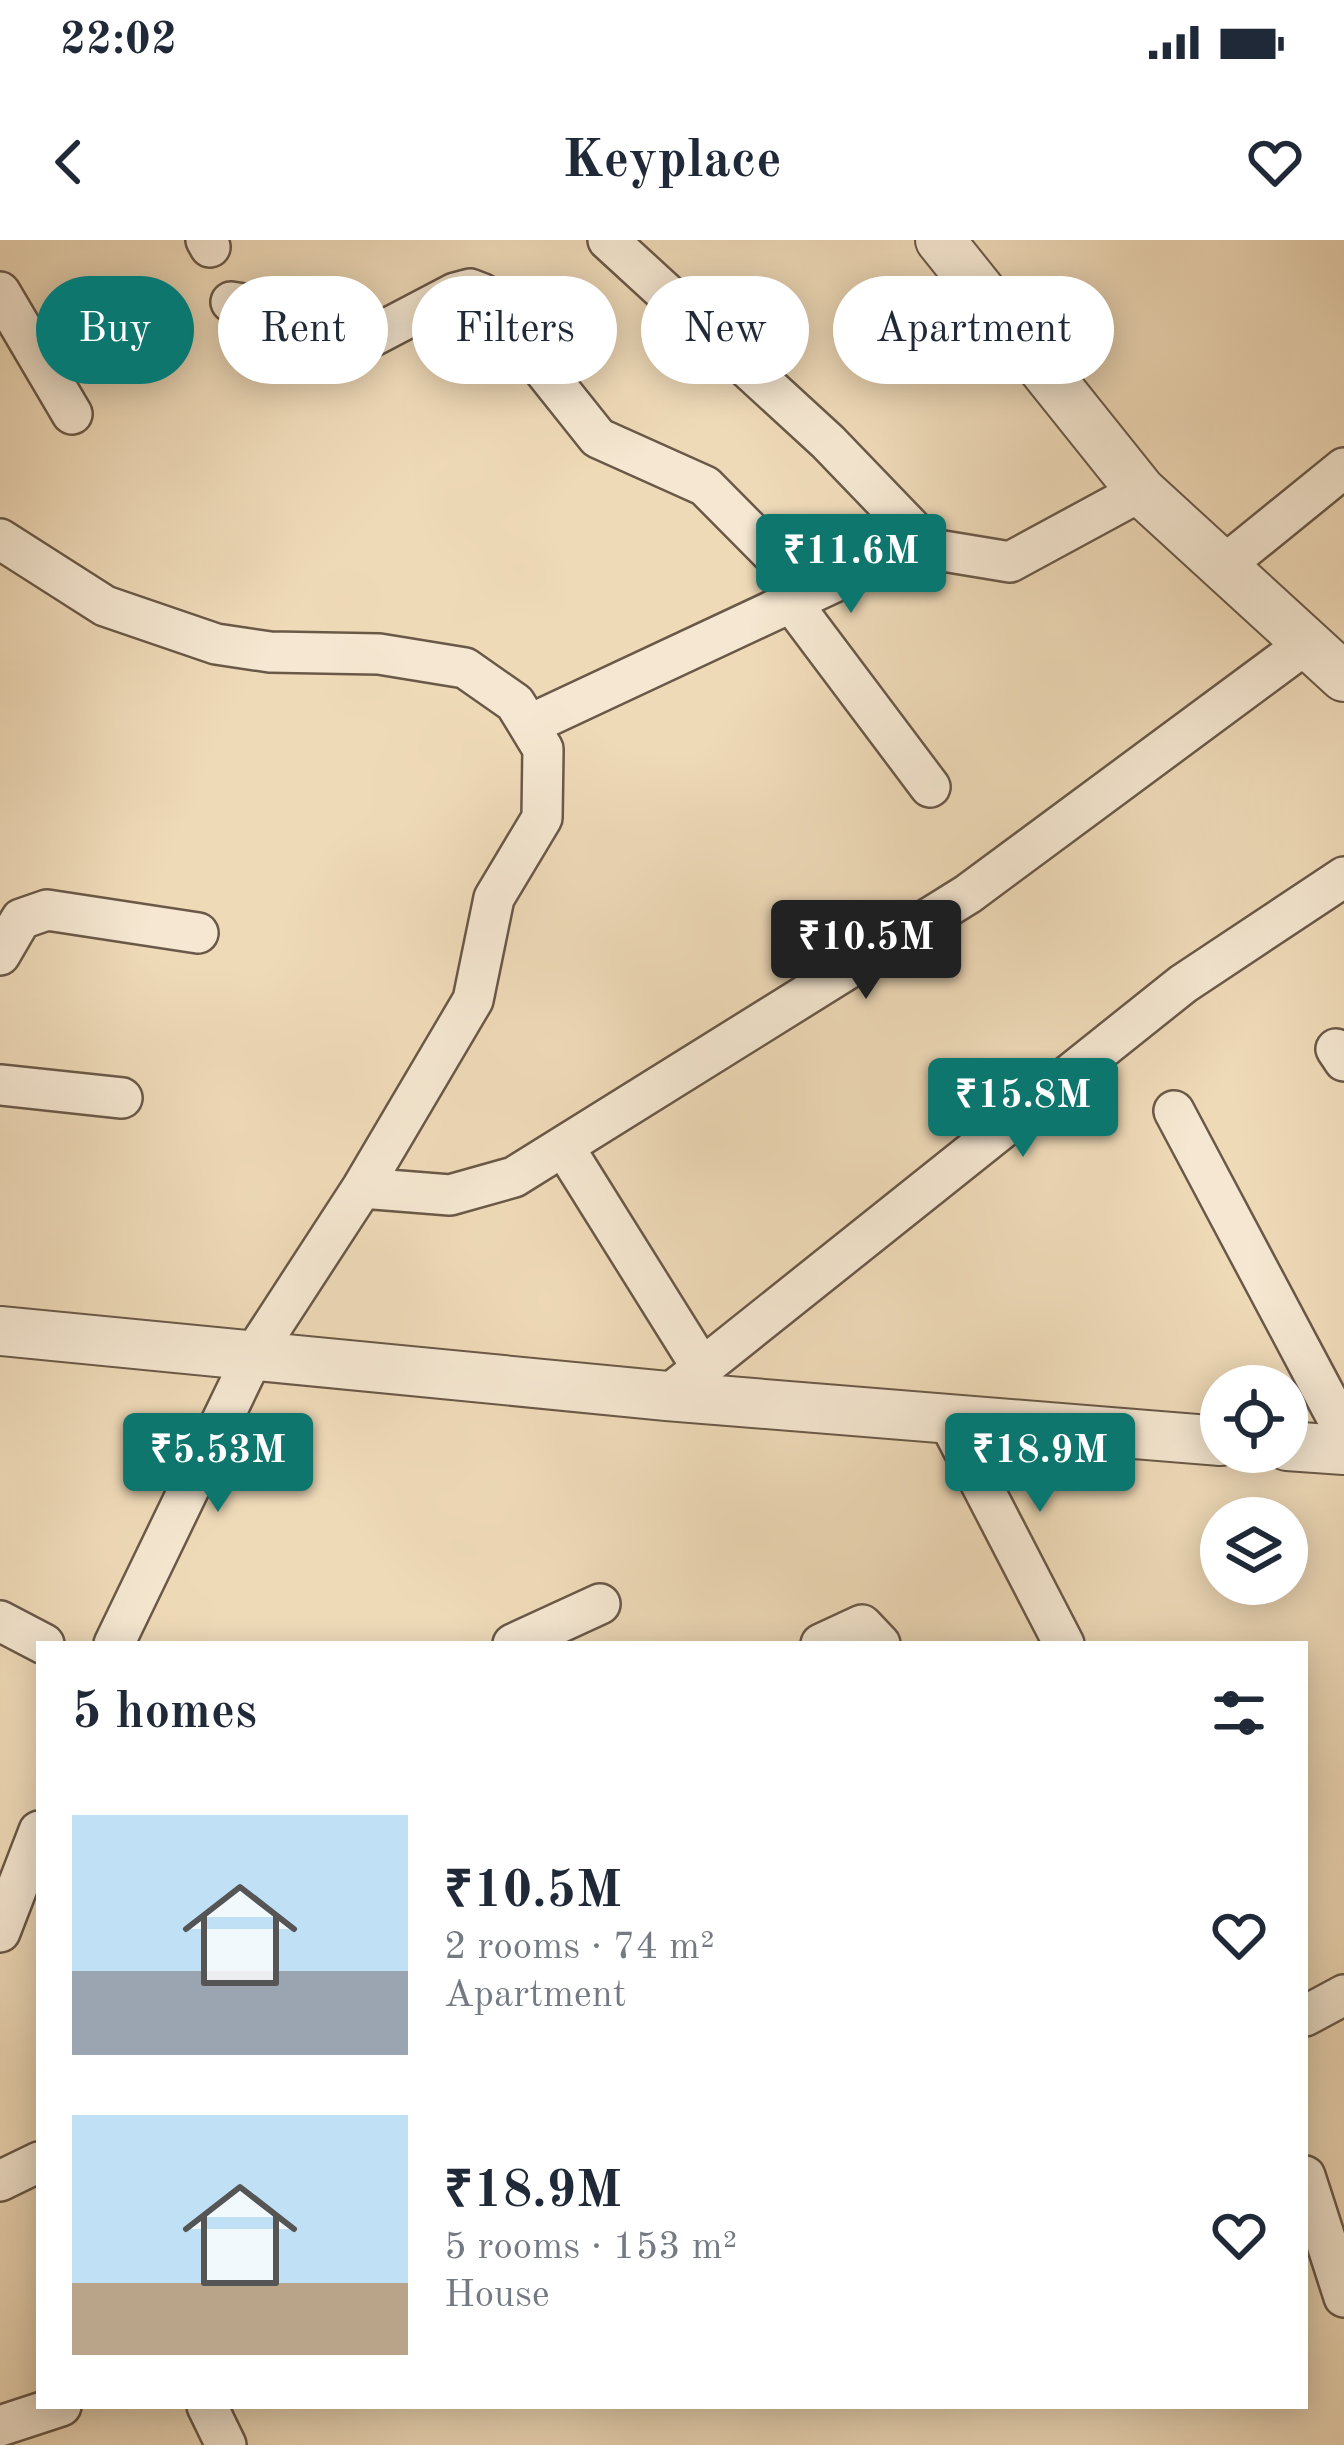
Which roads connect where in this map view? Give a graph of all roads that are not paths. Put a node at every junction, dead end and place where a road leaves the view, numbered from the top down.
1 (608, 240) edge
2 (940, 240) edge
3 (0, 292) edge
4 (388, 328) edge
5 (72, 414) dead end
6 (1344, 467) edge
7 (1141, 491) junction
8 (0, 539) edge
9 (931, 549) junction
10 (1222, 567) junction
11 (801, 598) junction
12 (1307, 643) junction
13 (1344, 677) edge
14 (532, 724) junction
15 (930, 788) dead end
16 (1344, 877) edge
17 (198, 934) dead end
18 (0, 955) edge
19 (0, 1085) edge
20 (122, 1098) dead end
21 (1174, 1111) dead end
22 (563, 1147) junction
23 (362, 1188) junction
24 (0, 1331) edge
25 (254, 1354) junction
26 (684, 1382) junction
27 (949, 1420) junction
28 (1344, 1432) edge
29 (1200, 1439) edge
30 (1308, 1447) edge
31 (1344, 1450) edge
32 (600, 1604) dead end
33 (0, 1621) edge
34 (38, 1641) edge
35 (115, 1641) edge
36 (520, 1641) edge
37 (827, 1641) edge
38 (877, 1641) edge
39 (1062, 1641) edge
40 (36, 1839) edge
41 (13, 1903) edge
42 (1344, 1995) edge
43 (1308, 2014) edge
44 (36, 2163) edge
45 (0, 2181) edge
46 (1308, 2185) edge
47 (1344, 2297) edge
48 (52, 2409) edge
49 (208, 2409) edge
50 (0, 2426) edge
51 (226, 2445) edge

1 - 9 street
2 - 7 street
3 - 5 street
4 - 11 street
6 - 10 street
7 - 9 street
7 - 10 street
8 - 14 street
9 - 11 street
10 - 12 street
11 - 14 street
11 - 15 street
12 - 13 street
12 - 22 street
14 - 23 street
16 - 26 street
17 - 18 street
19 - 20 street
21 - 28 street
22 - 23 street
22 - 26 street
23 - 25 street
24 - 25 street
25 - 26 street
25 - 35 street
26 - 27 street
27 - 29 street
27 - 39 street
30 - 31 street
32 - 36 street
33 - 34 street
37 - 38 street
40 - 41 street
42 - 43 street
44 - 45 street
46 - 47 street
48 - 50 street
49 - 51 street

